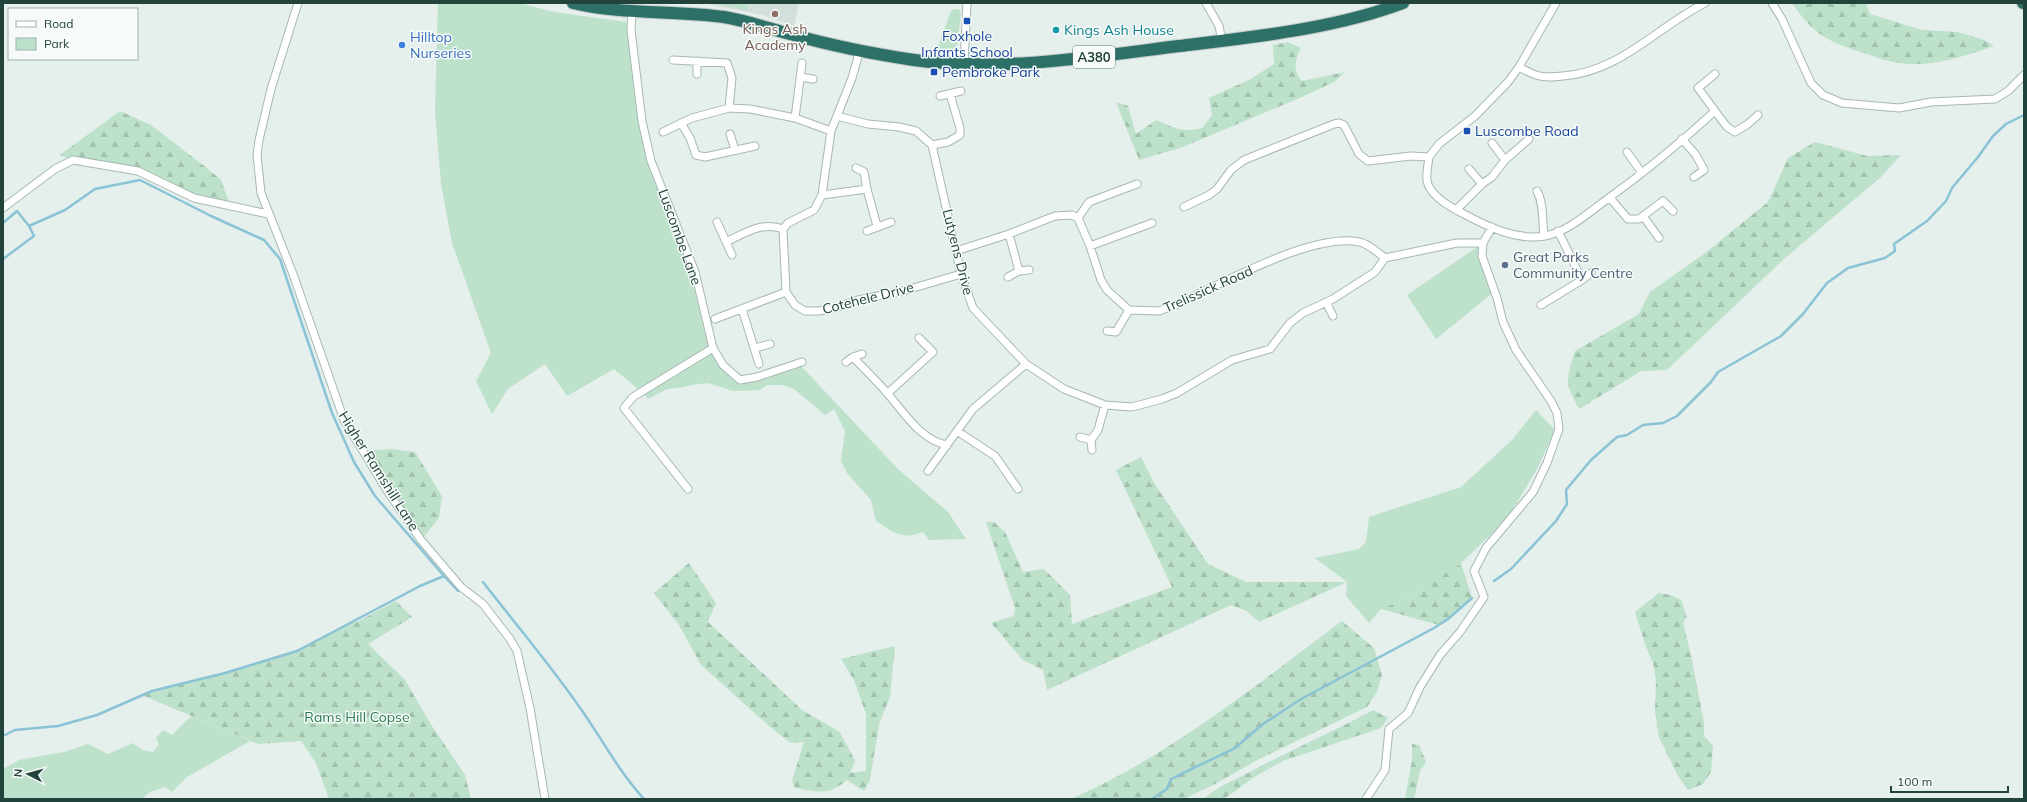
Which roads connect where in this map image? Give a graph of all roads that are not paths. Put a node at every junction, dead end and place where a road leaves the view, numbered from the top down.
1 (298, 3) edge
2 (573, 3) edge
3 (967, 3) edge
4 (1206, 3) edge
5 (1403, 3) edge
6 (1556, 3) edge
7 (1705, 3) edge
8 (1772, 3) edge
9 (632, 12) junction
10 (1222, 41) junction
11 (860, 50) junction
12 (673, 60) dead end
13 (697, 61) junction
14 (802, 63) dead end
15 (964, 64) junction
16 (1519, 67) junction
17 (696, 74) dead end
18 (1715, 74) dead end
19 (2024, 74) edge
20 (800, 77) junction
21 (813, 79) dead end
22 (961, 91) dead end
23 (950, 94) junction
24 (940, 96) dead end
25 (729, 108) junction
26 (1715, 112) junction
27 (1758, 115) dead end
28 (837, 116) junction
29 (794, 118) junction
30 (681, 123) junction
31 (831, 131) junction
32 (663, 132) dead end
33 (730, 134) dead end
34 (1529, 139) dead end
35 (1682, 139) junction
36 (1492, 143) dead end
37 (932, 145) junction
38 (755, 146) dead end
39 (735, 150) junction
40 (1627, 152) dead end
41 (1429, 157) junction
42 (1505, 160) junction
43 (856, 168) dead end
44 (1469, 169) dead end
45 (1642, 173) junction
46 (1694, 177) dead end
47 (1136, 184) dead end
48 (1482, 184) junction
49 (867, 189) junction
50 (1537, 191) dead end
51 (822, 195) junction
52 (1610, 198) junction
53 (1184, 207) dead end
54 (3, 208) edge
55 (1456, 210) junction
56 (1673, 211) dead end
57 (268, 214) junction
58 (1643, 216) junction
59 (1078, 218) junction
60 (717, 222) dead end
61 (891, 222) dead end
62 (1152, 223) dead end
63 (877, 226) junction
64 (1492, 227) junction
65 (783, 229) junction
66 (867, 231) dead end
67 (1558, 231) junction
68 (1009, 234) junction
69 (1544, 236) junction
70 (1659, 238) dead end
71 (726, 242) junction
72 (1483, 243) junction
73 (1090, 246) junction
74 (956, 251) junction
75 (732, 255) dead end
76 (1385, 258) junction
77 (1029, 270) dead end
78 (1019, 271) junction
79 (1591, 273) dead end
80 (960, 274) junction
81 (1008, 277) dead end
82 (1582, 280) junction
83 (786, 292) junction
84 (1326, 302) junction
85 (1541, 305) dead end
86 (742, 309) junction
87 (1129, 310) junction
88 (1333, 316) dead end
89 (715, 320) dead end
90 (1107, 331) dead end
91 (1116, 332) junction
92 (919, 338) dead end
93 (1120, 340) dead end
94 (770, 344) dead end
95 (713, 348) junction
96 (755, 348) junction
97 (862, 354) dead end
98 (853, 357) junction
99 (802, 362) dead end
100 (846, 362) dead end
101 (759, 364) dead end
102 (1026, 364) junction
103 (888, 393) junction
104 (1105, 405) junction
105 (957, 431) junction
106 (1080, 437) dead end
107 (1090, 440) junction
108 (947, 445) junction
109 (1092, 450) dead end
110 (928, 471) dead end
111 (688, 489) dead end
112 (1018, 489) dead end
113 (545, 799) edge
114 (1366, 799) edge

1 - 57 street, Higher Ramshill Lane
2 - 9 highway, A380
3 - 15 street
4 - 10 street
5 - 10 highway, A380
6 - 16 street
7 - 16 street
8 - 19 street
9 - 11 highway, A380
9 - 95 street, Luscombe Lane
10 - 15 highway, A380
11 - 15 highway, A380
11 - 28 street
12 - 13 street
13 - 17 street
13 - 25 street
14 - 20 street
16 - 41 street
18 - 26 street
20 - 21 street
20 - 29 street
22 - 23 street
23 - 24 street
23 - 37 street
25 - 29 street
25 - 30 street
26 - 27 street
26 - 35 street
28 - 31 street
28 - 37 street
29 - 31 street
30 - 32 street
30 - 39 street
31 - 51 street
33 - 39 street
34 - 42 street
35 - 45 street
35 - 46 street
36 - 42 street
37 - 74 street, Lutyens Drive
38 - 39 street
40 - 45 street
41 - 53 street
41 - 55 street
42 - 48 street
43 - 49 street
44 - 48 street
45 - 52 street
47 - 59 street
48 - 55 street
49 - 51 street
49 - 63 street
50 - 69 street
51 - 65 street
52 - 58 street
52 - 67 street
54 - 57 street
55 - 64 street
56 - 58 street
57 - 113 street, Higher Ramshill Lane
58 - 70 street
59 - 68 street
59 - 73 street
60 - 71 street
61 - 63 street
62 - 73 street
63 - 66 street
64 - 69 street
64 - 72 street
65 - 71 street
65 - 83 street
67 - 69 street
67 - 82 street
68 - 74 street
68 - 78 street
71 - 75 street
72 - 76 street
72 - 114 street
73 - 87 street
74 - 80 street, Lutyens Drive
76 - 84 street, Lutyens Drive
76 - 87 street, Trelissick Road
77 - 78 street
78 - 81 street
79 - 82 street
80 - 83 street, Cotehele Drive
80 - 102 street, Lutyens Drive
82 - 85 street
83 - 86 street
84 - 88 street
84 - 104 street, Lutyens Drive
86 - 89 street
86 - 96 street
87 - 91 street
90 - 91 street
91 - 93 street
92 - 103 street
94 - 96 street
95 - 99 street
95 - 111 street
96 - 101 street
97 - 98 street
98 - 100 street
98 - 103 street
102 - 104 street, Lutyens Drive
102 - 105 street
103 - 108 street
104 - 107 street
105 - 108 street
105 - 112 street
106 - 107 street
107 - 109 street
108 - 110 street

